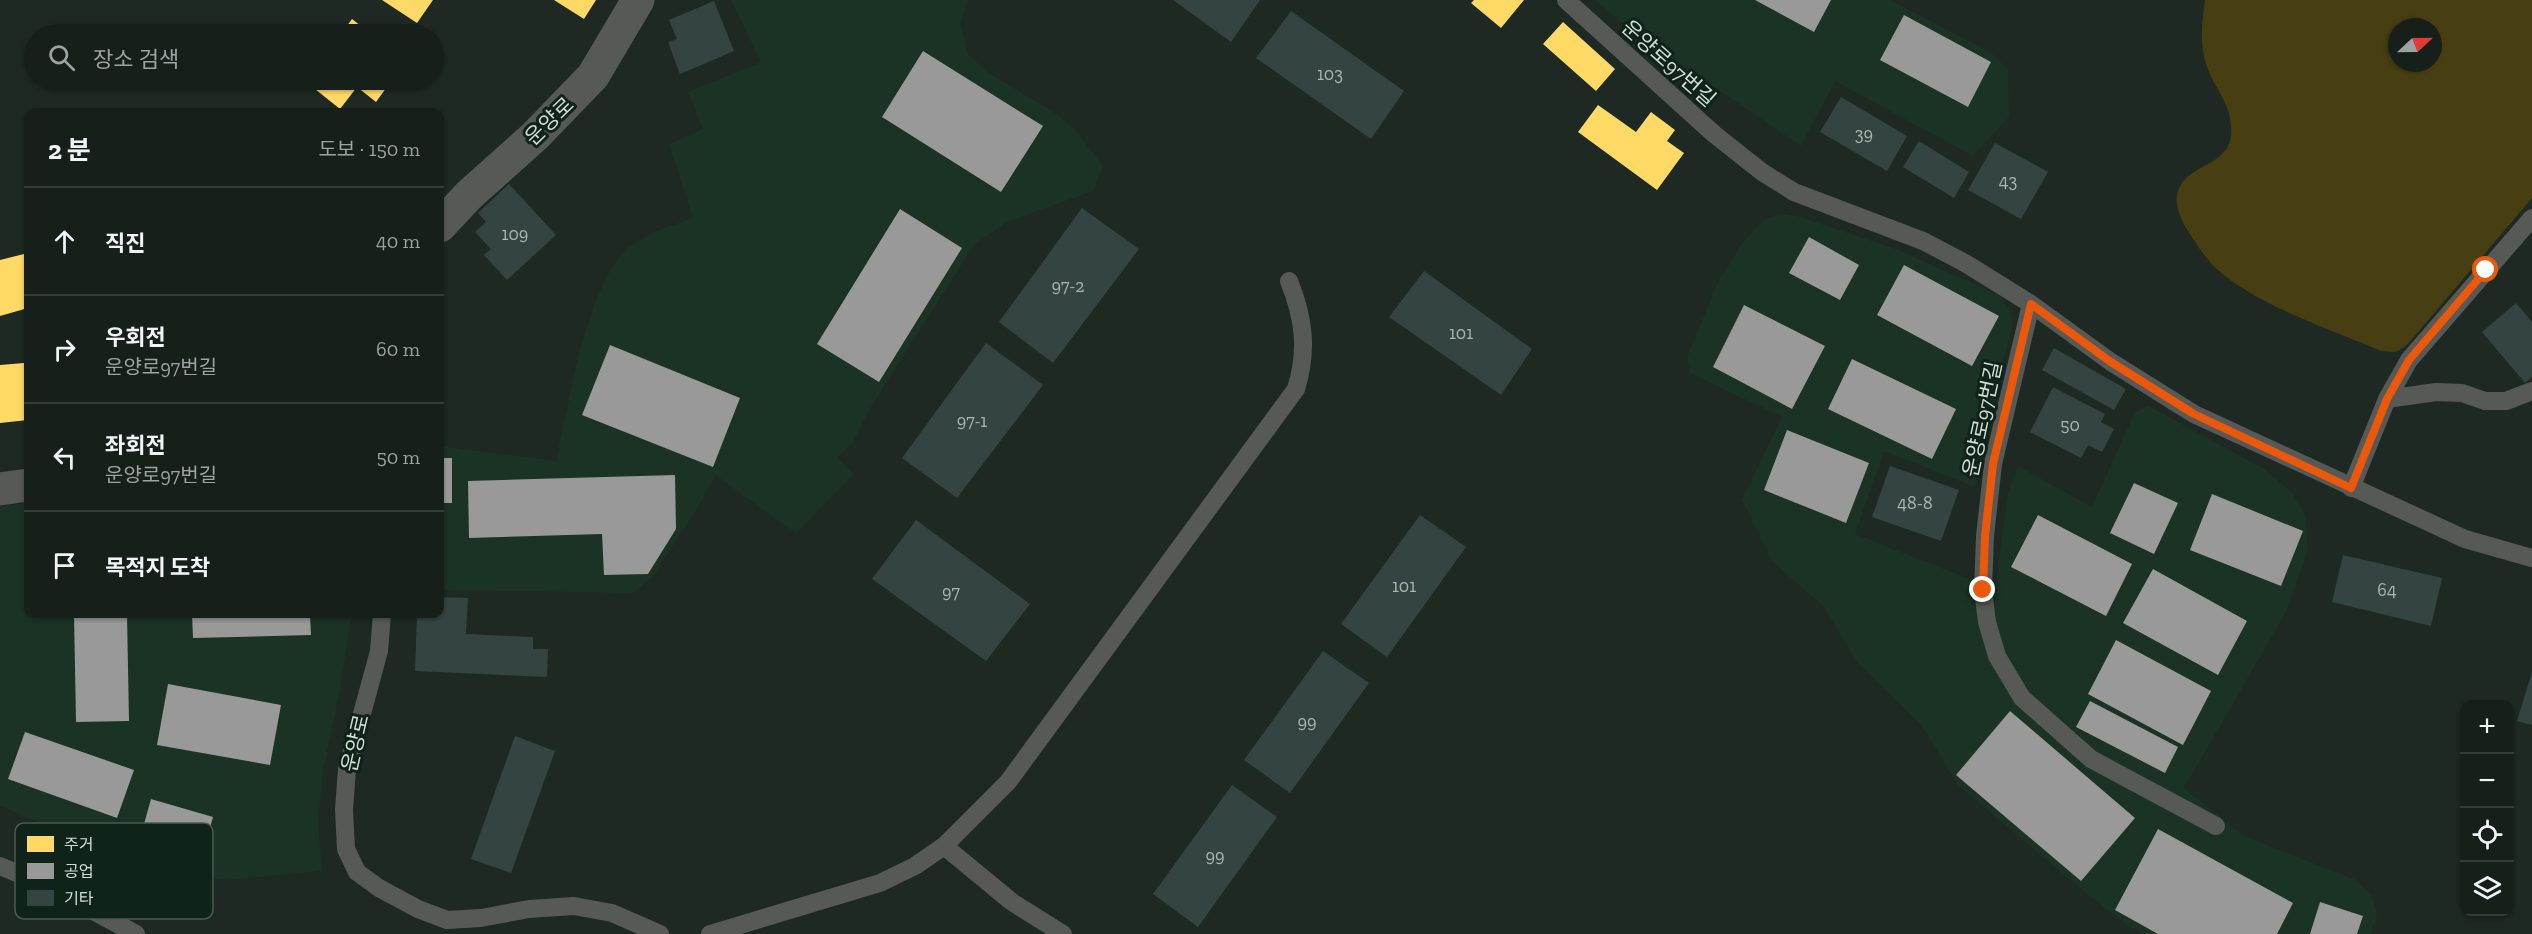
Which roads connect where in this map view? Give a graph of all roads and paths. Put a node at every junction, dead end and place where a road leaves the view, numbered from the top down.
1 (638, 0) edge
2 (1566, 0) edge
3 (2532, 218) edge
4 (444, 222) edge
5 (1289, 281) dead end
6 (2031, 304) junction
7 (2532, 391) edge
8 (2387, 399) junction
9 (24, 486) edge
10 (2351, 488) junction
11 (0, 489) edge
12 (2532, 558) edge
13 (382, 618) edge
14 (2216, 826) dead end
15 (944, 846) junction
16 (0, 866) edge
17 (15, 872) edge
18 (108, 919) edge
19 (136, 934) edge
20 (660, 934) edge
21 (710, 934) edge
22 (1063, 934) edge

1 - 4 street, 운양로
2 - 6 lane, 운양로97번길
3 - 8 lane
5 - 15 lane
6 - 10 lane, 운양로97번길
6 - 14 lane, 운양로97번길
7 - 8 lane
8 - 10 lane
9 - 11 street
10 - 12 lane, 운양로97번길
13 - 20 lane, 운양로
15 - 21 lane
15 - 22 lane
16 - 17 lane
18 - 19 lane

